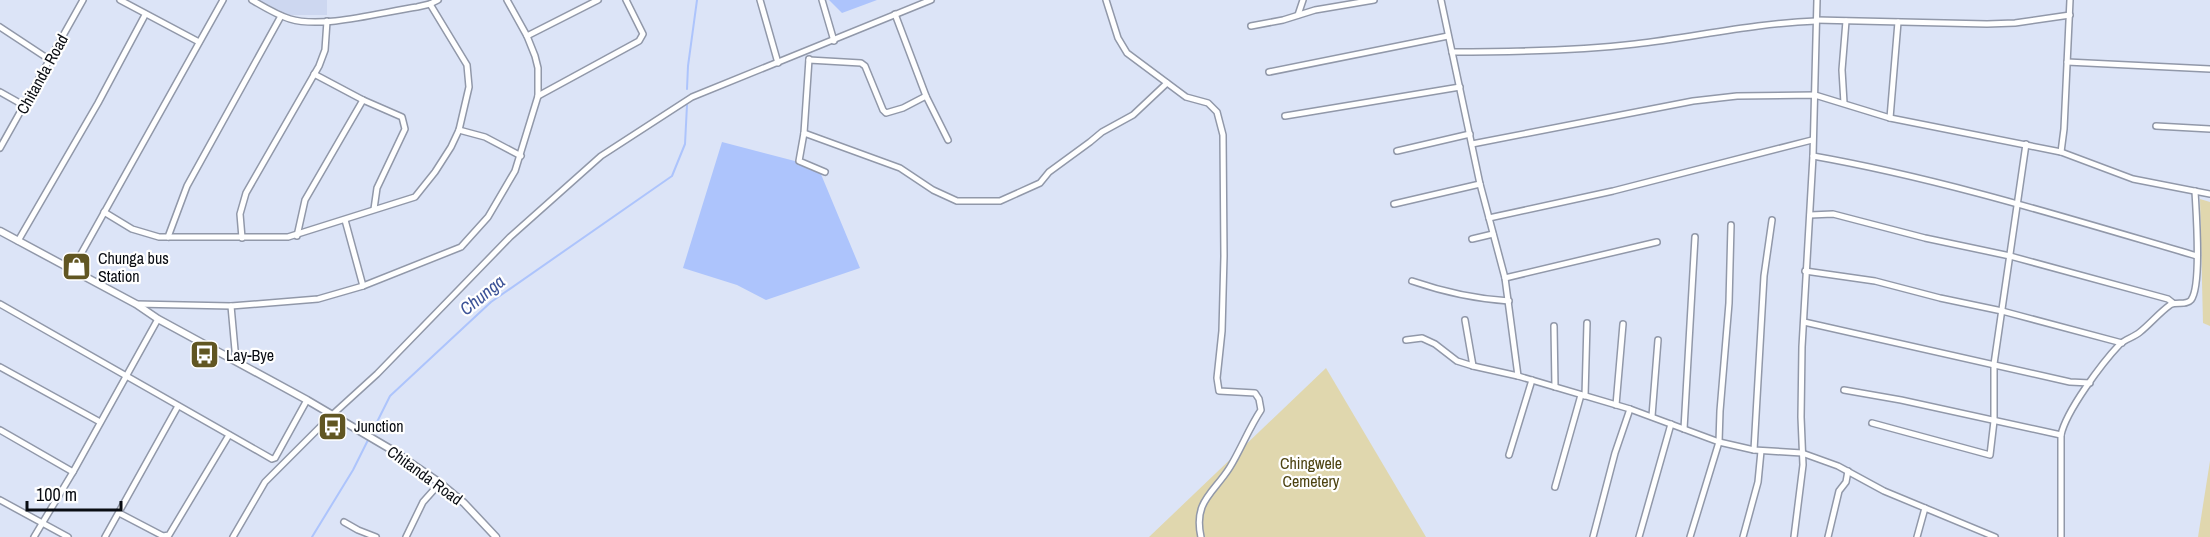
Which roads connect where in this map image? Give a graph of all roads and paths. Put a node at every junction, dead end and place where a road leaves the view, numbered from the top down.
1 (120, 0) edge
2 (223, 0) edge
3 (252, 0) edge
4 (438, 0) edge
5 (507, 0) edge
6 (598, 0) edge
7 (626, 0) edge
8 (760, 0) edge
9 (822, 0) edge
10 (931, 0) edge
11 (1106, 0) edge
12 (1304, 0) edge
13 (1374, 0) edge
14 (1441, 0) edge
15 (1817, 0) edge
16 (2070, 0) edge
17 (81, 1) edge
18 (430, 4) junction
19 (895, 14) junction
20 (145, 15) junction
21 (1298, 15) junction
22 (2070, 15) junction
23 (282, 16) junction
24 (1816, 20) junction
25 (327, 21) junction
26 (1846, 21) junction
27 (1898, 22) junction
28 (1251, 26) dead end
29 (0, 27) edge
30 (527, 36) junction
31 (1448, 36) junction
32 (834, 40) junction
33 (199, 42) junction
34 (809, 51) junction
35 (1452, 52) junction
36 (50, 60) junction
37 (809, 60) junction
38 (2067, 62) junction
39 (778, 63) junction
40 (2210, 69) edge
41 (1269, 72) dead end
42 (315, 74) junction
43 (1167, 83) junction
44 (1460, 87) junction
45 (0, 92) edge
46 (1815, 95) junction
47 (538, 96) junction
48 (926, 96) junction
49 (363, 100) junction
50 (1844, 103) junction
51 (25, 106) junction
52 (1285, 116) dead end
53 (1890, 118) junction
54 (2156, 126) dead end
55 (2210, 129) edge
56 (459, 130) junction
57 (804, 132) junction
58 (1470, 134) junction
59 (948, 140) dead end
60 (1812, 140) junction
61 (1472, 144) junction
62 (2026, 144) junction
63 (0, 148) edge
64 (1397, 151) dead end
65 (2061, 152) junction
66 (521, 156) junction
67 (1813, 156) junction
68 (825, 172) dead end
69 (1480, 184) junction
70 (2195, 191) junction
71 (2210, 194) edge
72 (1394, 204) dead end
73 (2017, 204) junction
74 (375, 209) junction
75 (104, 212) junction
76 (1810, 215) junction
77 (1489, 218) junction
78 (345, 220) junction
79 (1772, 220) dead end
80 (1731, 225) dead end
81 (0, 231) edge
82 (1493, 234) junction
83 (297, 236) junction
84 (168, 237) junction
85 (1695, 237) dead end
86 (242, 238) junction
87 (1472, 239) dead end
88 (18, 241) junction
89 (1657, 242) dead end
90 (2010, 256) junction
91 (2197, 256) junction
92 (72, 270) junction
93 (1805, 271) junction
94 (1505, 278) junction
95 (1412, 281) dead end
96 (363, 286) junction
97 (1509, 301) junction
98 (2173, 303) junction
99 (0, 304) edge
100 (136, 304) junction
101 (231, 306) junction
102 (2002, 311) junction
103 (158, 318) junction
104 (1465, 320) dead end
105 (1804, 322) junction
106 (1587, 323) dead end
107 (1623, 324) dead end
108 (1554, 326) dead end
109 (1406, 340) dead end
110 (1658, 340) dead end
111 (2122, 343) junction
112 (236, 362) junction
113 (1994, 364) junction
114 (1473, 366) junction
115 (0, 367) edge
116 (127, 375) junction
117 (1518, 376) junction
118 (1532, 380) junction
119 (2090, 383) junction
120 (1555, 387) junction
121 (1844, 390) dead end
122 (1583, 395) junction
123 (307, 400) junction
124 (1616, 405) junction
125 (178, 406) junction
126 (1630, 409) junction
127 (332, 415) junction
128 (1652, 416) junction
129 (100, 422) junction
130 (1994, 422) junction
131 (1872, 423) dead end
132 (1671, 424) junction
133 (1684, 429) junction
134 (0, 430) edge
135 (229, 435) junction
136 (2061, 435) junction
137 (1719, 442) junction
138 (1754, 450) junction
139 (1761, 451) junction
140 (1802, 453) junction
141 (1509, 455) dead end
142 (1848, 471) junction
143 (73, 472) junction
144 (440, 483) junction
145 (1556, 487) dead end
146 (0, 500) edge
147 (1925, 508) junction
148 (119, 513) junction
149 (41, 522) junction
150 (344, 522) dead end
151 (34, 537) edge
152 (68, 537) edge
153 (105, 537) edge
154 (233, 537) edge
155 (376, 537) edge
156 (406, 537) edge
157 (496, 537) edge
158 (1201, 537) edge
159 (1593, 537) edge
160 (1639, 537) edge
161 (1690, 537) edge
162 (1743, 537) edge
163 (1794, 537) edge
164 (1828, 537) edge
165 (1917, 537) edge
166 (1995, 537) edge
167 (2061, 537) edge

1 - 20 street
2 - 33 street
3 - 23 street
4 - 18 street
5 - 30 street
6 - 30 street
7 - 47 street
8 - 39 street
9 - 32 street
10 - 19 street
11 - 43 street
12 - 21 street
13 - 21 street
14 - 31 street
15 - 24 street
16 - 22 street
17 - 36 street, Chitanda Road
18 - 25 street
18 - 56 street
19 - 32 street
19 - 48 street
20 - 33 street
20 - 88 street
21 - 28 street
22 - 27 street
22 - 38 street
23 - 25 street
23 - 84 street
24 - 26 street
24 - 35 street
24 - 46 street
25 - 42 street
26 - 27 street
26 - 50 street
27 - 53 street
29 - 36 street
30 - 47 street
31 - 35 street
31 - 41 street
32 - 34 street
33 - 75 street
34 - 37 street
34 - 39 street
35 - 44 street
36 - 51 street, Chitanda Road
37 - 48 street
37 - 57 street
38 - 40 street
38 - 65 street
39 - 127 street
42 - 49 street
42 - 86 street
43 - 57 street
43 - 158 street
44 - 52 street
44 - 58 street
45 - 51 street
46 - 50 street
46 - 60 street
46 - 61 street
47 - 66 street
48 - 59 street
49 - 74 street
49 - 83 street
50 - 53 street
51 - 63 street, Chitanda Road
53 - 62 street
54 - 55 street
56 - 66 street
56 - 74 street
57 - 68 street
58 - 61 street
58 - 64 street
60 - 67 street
60 - 77 street
61 - 69 street
62 - 65 street
62 - 73 street
65 - 70 street
66 - 96 street
67 - 73 street
67 - 76 street
69 - 72 street
69 - 77 street
70 - 71 street
70 - 91 street
73 - 90 street
73 - 91 street
74 - 78 street
75 - 84 street
75 - 92 street
76 - 90 street
76 - 93 street
77 - 82 street
78 - 83 street
78 - 96 street
79 - 138 street
80 - 137 street
81 - 88 street, Chitanda Road
82 - 87 street
82 - 94 street
83 - 86 street
84 - 86 street
85 - 133 street
88 - 92 street, Chitanda Road
89 - 94 street
90 - 98 street
90 - 102 street
91 - 98 street
92 - 100 street, Chitanda Road
93 - 102 street
93 - 105 street
94 - 97 street
95 - 97 street
96 - 101 street
97 - 117 street
98 - 111 street
99 - 116 street
100 - 101 street
100 - 103 street, Chitanda Road
101 - 112 street
102 - 111 street
102 - 113 street
103 - 112 street, Chitanda Road
103 - 116 street
104 - 114 street
105 - 113 street
105 - 140 street
106 - 122 street
107 - 124 street
108 - 120 street
109 - 114 street
110 - 128 street
111 - 119 street
112 - 123 street, Chitanda Road
113 - 119 street
113 - 130 street
114 - 117 street
115 - 129 street
116 - 125 street
116 - 129 street
117 - 118 street
118 - 120 street
118 - 141 street
119 - 136 street
120 - 122 street
121 - 130 street
122 - 124 street
122 - 145 street
123 - 127 street, Chitanda Road
123 - 135 street
124 - 126 street
125 - 135 street
125 - 148 street
126 - 128 street
126 - 159 street
127 - 144 street, Chitanda Road
127 - 154 street
128 - 132 street
129 - 143 street
130 - 131 street
130 - 136 street
132 - 133 street
132 - 160 street
133 - 137 street
134 - 143 street
135 - 148 street
136 - 167 street
137 - 138 street
137 - 161 street
138 - 139 street
139 - 140 street
139 - 162 street
140 - 142 street
140 - 163 street
142 - 147 street
142 - 164 street
143 - 149 street
144 - 156 street
144 - 157 street, Chitanda Road
146 - 149 street
147 - 165 street
147 - 166 street
148 - 153 street
149 - 151 street
149 - 152 street
150 - 155 street

